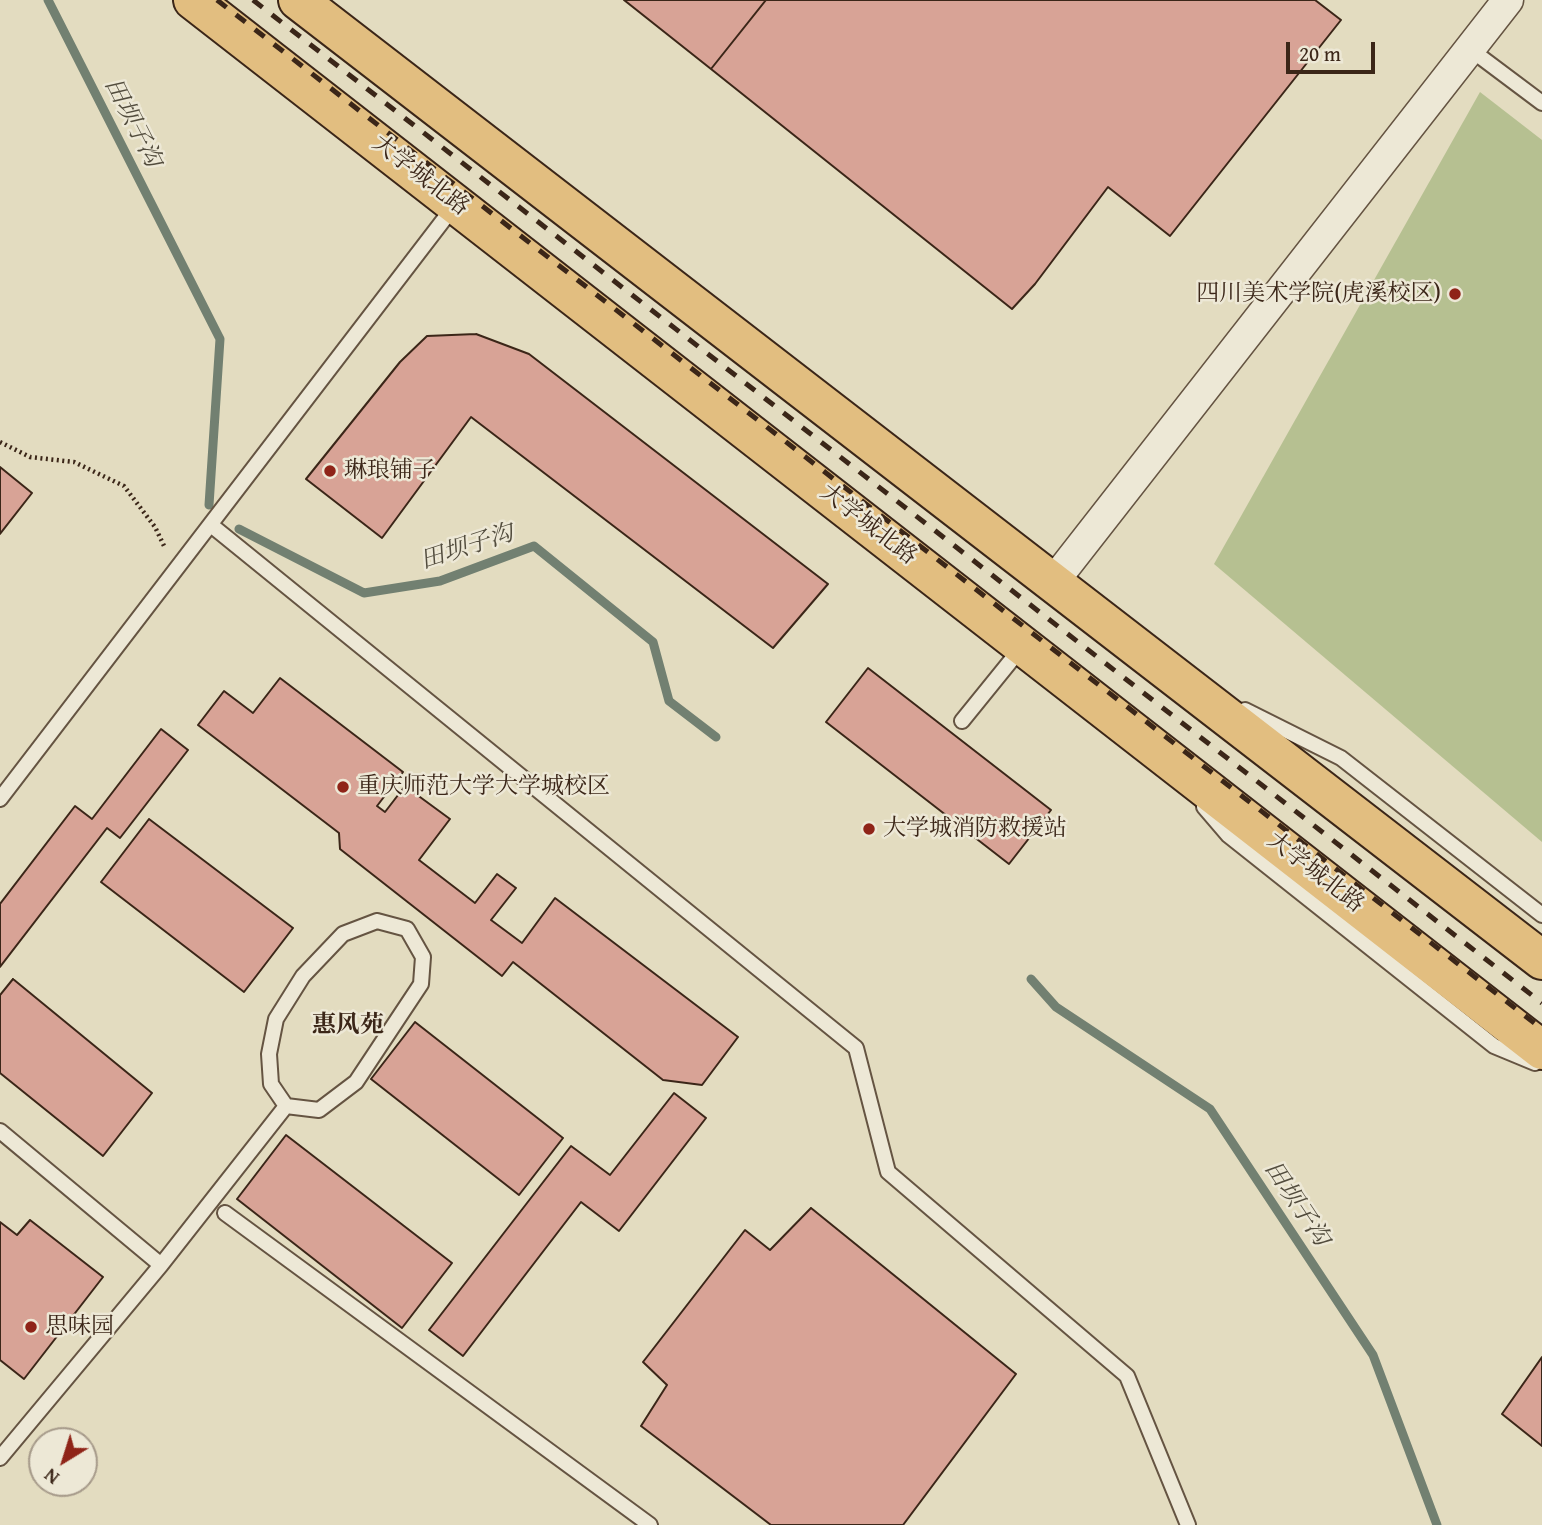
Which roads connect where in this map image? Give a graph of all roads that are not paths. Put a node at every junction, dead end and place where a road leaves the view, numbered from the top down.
1 (194, 0) edge
2 (298, 0) edge
3 (1508, 0) edge
4 (1470, 49) junction
5 (1542, 103) edge
6 (456, 204) junction
7 (211, 525) junction
8 (1054, 581) junction
9 (1023, 646) junction
10 (1176, 676) junction
11 (962, 722) dead end
12 (1156, 749) junction
13 (0, 799) edge
14 (1542, 915) edge
15 (1542, 960) edge
16 (1542, 1049) edge
17 (1542, 1066) edge
18 (286, 1106) junction
19 (0, 1131) edge
20 (225, 1213) dead end
21 (161, 1265) junction
22 (0, 1458) edge
23 (650, 1525) edge
24 (1188, 1525) edge

1 - 6 main road, 大学城北路
2 - 8 main road
3 - 4 street
4 - 5 lane
4 - 8 street
6 - 7 lane
6 - 9 main road, 大学城北路
7 - 13 lane
7 - 24 lane
8 - 10 main road
9 - 11 lane
9 - 12 main road, 大学城北路
10 - 14 lane
10 - 15 main road
12 - 16 main road, 大学城北路
12 - 17 lane
18 - 18 lane
18 - 21 lane
19 - 21 lane
20 - 23 lane
21 - 22 lane

